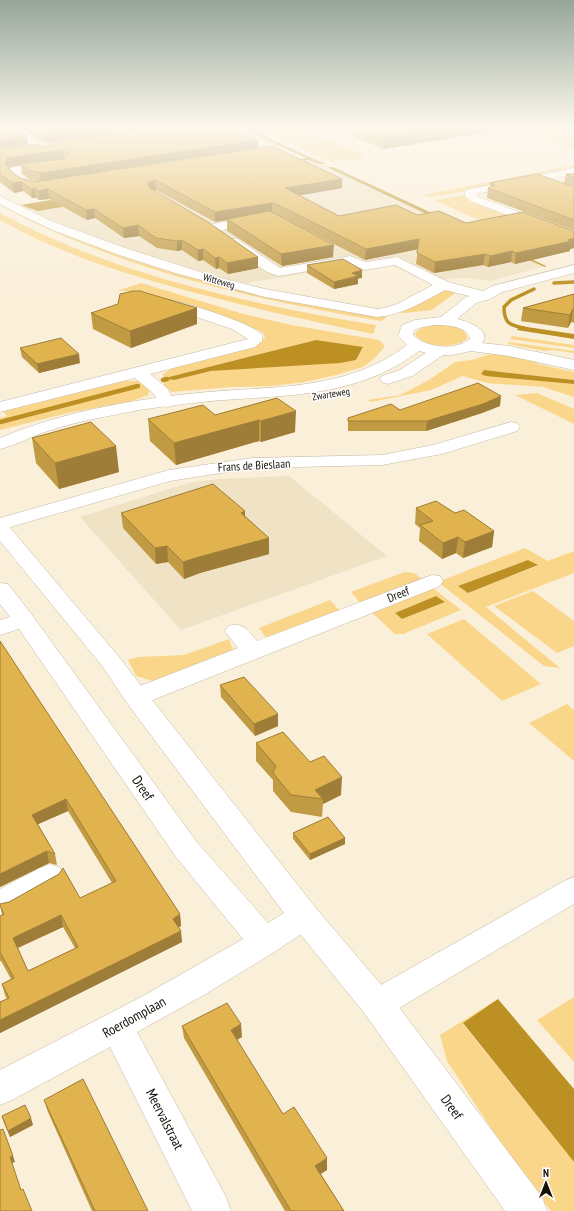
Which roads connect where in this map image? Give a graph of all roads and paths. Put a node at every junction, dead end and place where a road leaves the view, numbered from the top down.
1 (23, 183) edge
2 (515, 183) edge
3 (547, 183) edge
4 (554, 185) edge
5 (48, 186) edge
6 (0, 199) edge
7 (272, 217) edge
8 (200, 221) edge
9 (213, 228) junction
10 (574, 236) edge
11 (337, 252) dead end
12 (350, 260) junction
13 (574, 268) edge
14 (443, 285) junction
15 (486, 296) junction
16 (172, 304) edge
17 (445, 321) junction
18 (466, 326) junction
19 (474, 343) junction
20 (417, 345) junction
21 (440, 350) junction
22 (574, 359) edge
23 (574, 365) edge
24 (139, 373) junction
25 (211, 396) junction
26 (166, 402) junction
27 (0, 407) edge
28 (511, 426) dead end
29 (30, 432) junction
30 (0, 436) edge
31 (0, 444) edge
32 (0, 524) edge
33 (0, 528) edge
34 (432, 581) dead end
35 (0, 589) edge
36 (24, 620) junction
37 (0, 628) edge
38 (236, 631) dead end
39 (253, 651) junction
40 (136, 697) junction
41 (50, 876) dead end
42 (574, 889) edge
43 (0, 903) edge
44 (304, 916) junction
45 (265, 942) junction
46 (377, 1004) junction
47 (117, 1027) junction
48 (0, 1088) edge
49 (212, 1211) edge
50 (528, 1211) edge

1 - 5 street
2 - 10 street
3 - 4 street
6 - 14 street, Witteweg
7 - 9 street
8 - 9 street
9 - 12 street
11 - 12 street
12 - 14 street
13 - 15 street
14 - 15 street
15 - 17 street
15 - 18 street
16 - 24 street
17 - 18 street
17 - 20 street
18 - 19 street
19 - 21 street
19 - 22 street
19 - 23 street
20 - 21 street
20 - 25 street, Zwarteweg
21 - 25 street, Zwarteweg
24 - 26 street
24 - 27 street
25 - 26 street, Zwarteweg
26 - 29 street, Zwarteweg
28 - 32 street, Frans de Bieslaan
29 - 30 street, Zwarteweg
29 - 31 street, Zwarteweg
33 - 40 street, Dreef
34 - 39 street, Dreef
35 - 36 street, Dreef
36 - 37 street
36 - 45 street, Dreef
38 - 39 street
39 - 40 street, Dreef
40 - 44 street, Dreef
41 - 43 street
42 - 46 street
44 - 45 street
44 - 46 street, Dreef
45 - 47 street, Roerdomplaan
46 - 50 street, Dreef
47 - 48 street, Roerdomplaan
47 - 49 street, Meervalstraat

